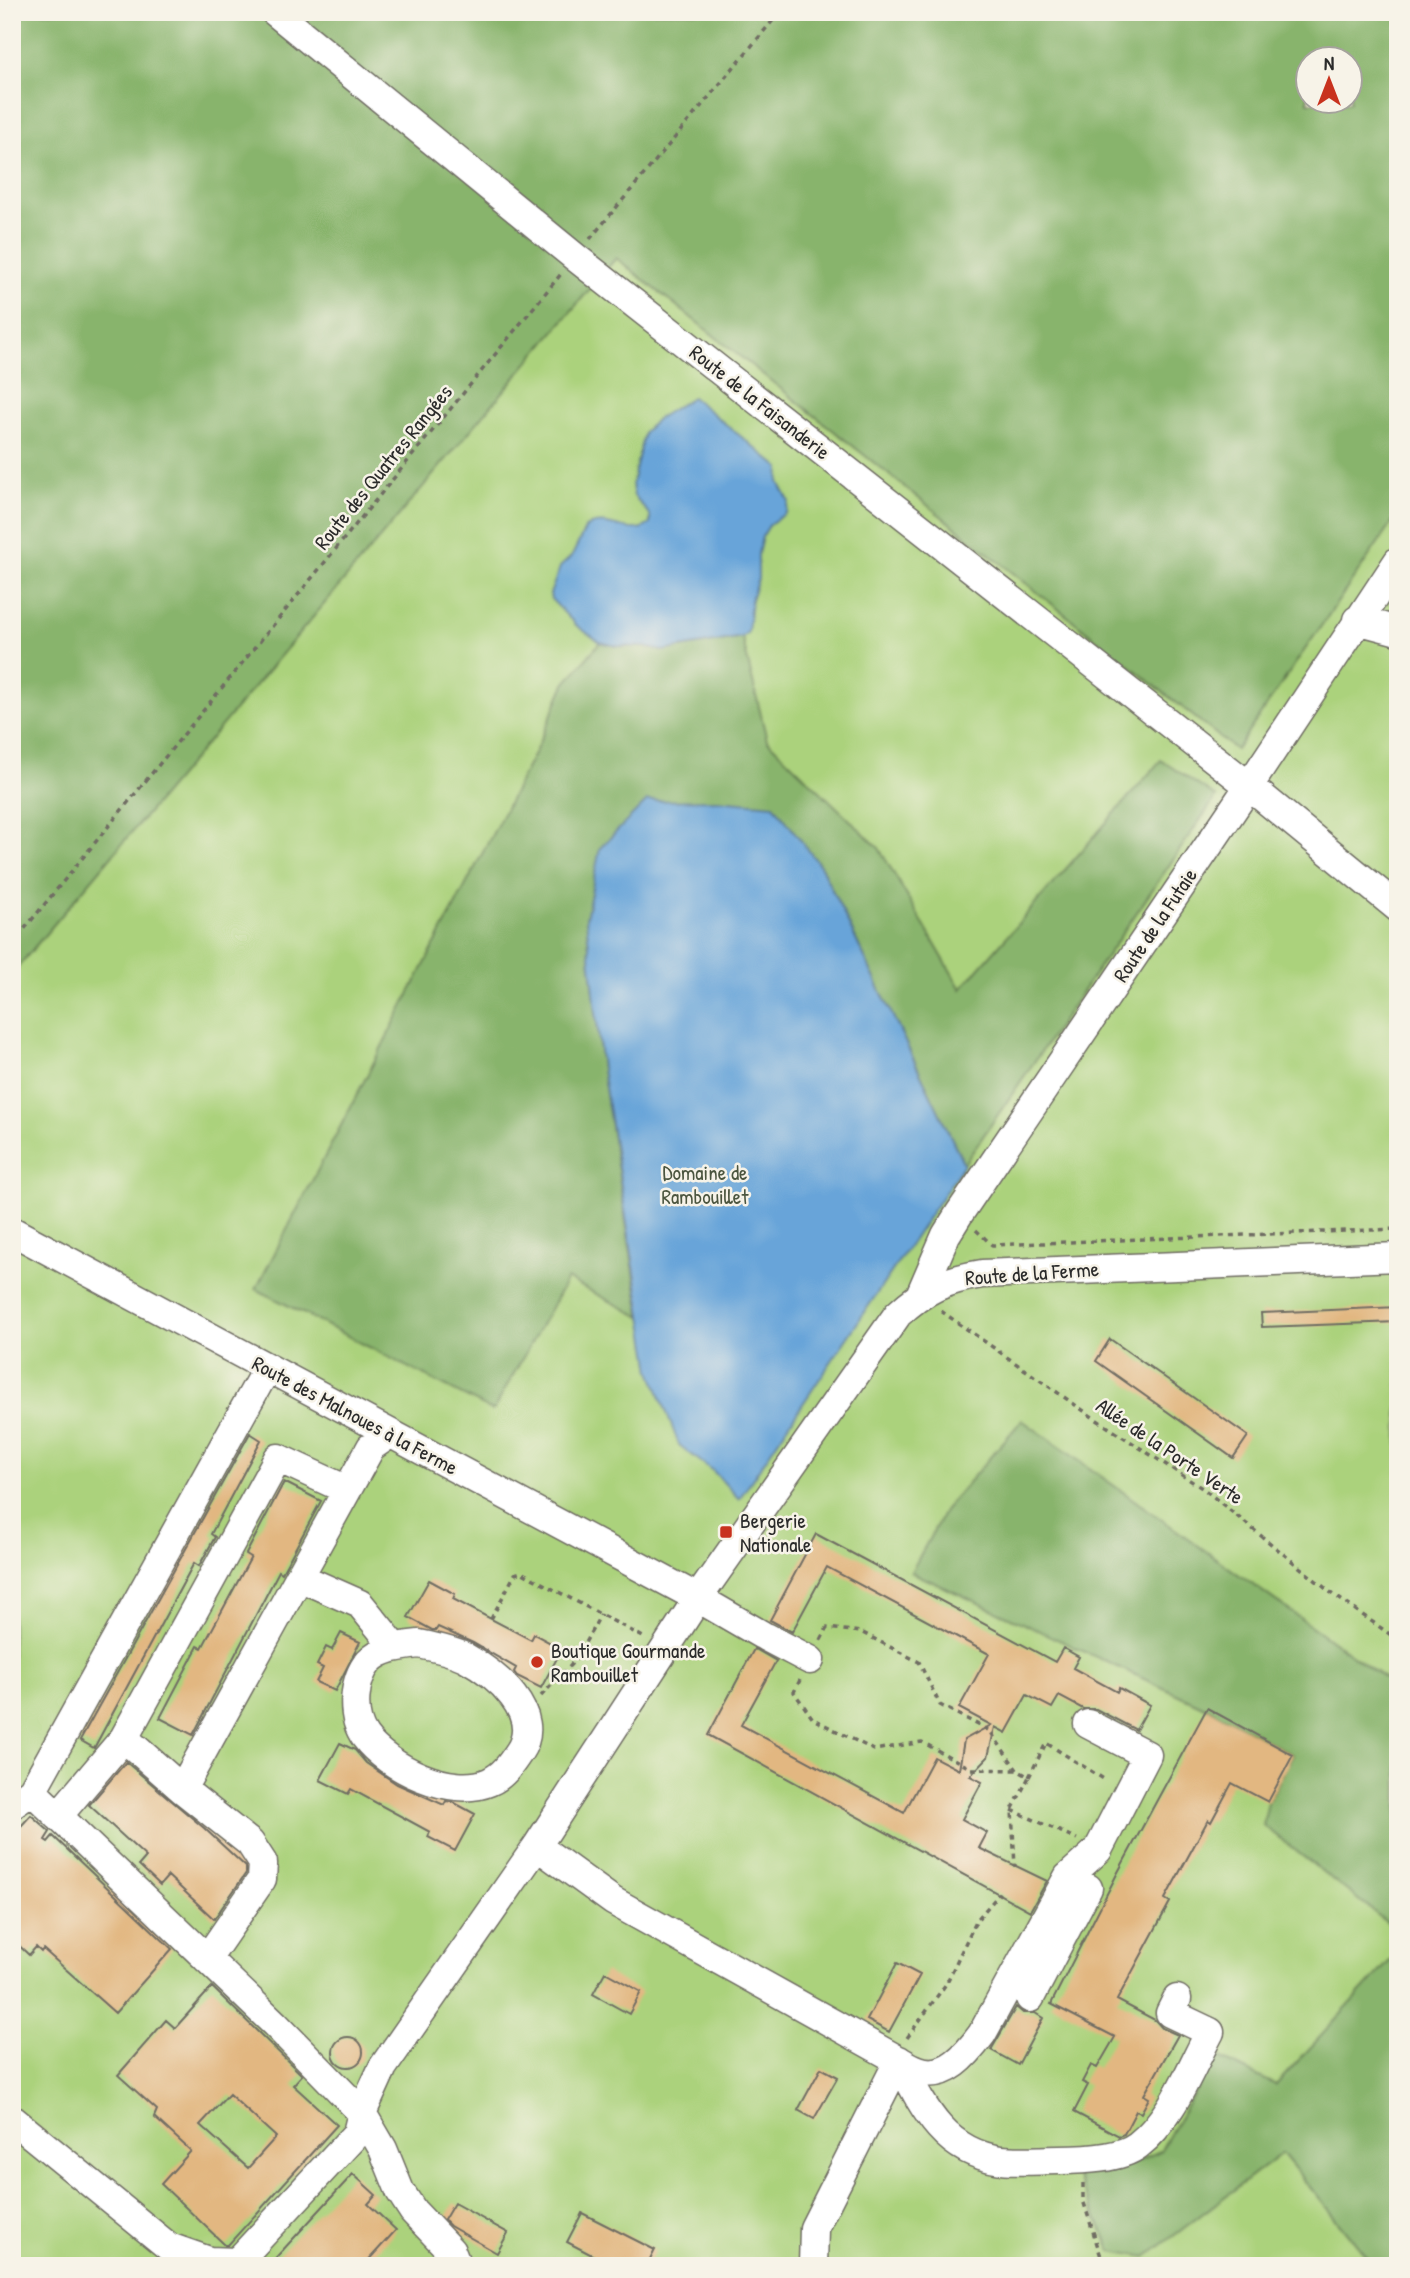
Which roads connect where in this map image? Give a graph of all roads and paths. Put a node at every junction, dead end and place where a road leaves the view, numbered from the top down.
1 (275, 12) edge
2 (780, 12) edge
3 (575, 257) junction
4 (1398, 561) edge
5 (1357, 621) junction
6 (1398, 632) edge
7 (1249, 786) junction
8 (1398, 908) edge
9 (12, 944) edge
10 (959, 1213) junction
11 (1398, 1230) edge
12 (12, 1231) edge
13 (1398, 1257) edge
14 (921, 1293) junction
15 (267, 1368) junction
16 (390, 1434) junction
17 (347, 1490) junction
18 (299, 1577) junction
19 (698, 1598) junction
20 (601, 1615) junction
21 (491, 1619) dead end
22 (1398, 1640) edge
23 (395, 1647) junction
24 (660, 1658) junction
25 (810, 1660) junction
26 (523, 1708) junction
27 (1088, 1724) dead end
28 (124, 1738) junction
29 (1017, 1770) junction
30 (1029, 1777) junction
31 (1105, 1779) dead end
32 (182, 1789) junction
33 (22, 1798) edge
34 (1012, 1810) junction
35 (58, 1816) junction
36 (1073, 1838) dead end
37 (537, 1846) junction
38 (1015, 1867) dead end
39 (1068, 1877) junction
40 (1000, 1893) dead end
41 (207, 1959) junction
42 (1030, 1998) dead end
43 (1177, 1999) dead end
44 (896, 2058) junction
45 (362, 2113) junction
46 (12, 2119) edge
47 (1081, 2160) junction
48 (457, 2266) edge
49 (813, 2266) edge
50 (1104, 2266) edge

1 - 3 street, Route de la Faisanderie
2 - 3 path, Route des Quatres Rangées
3 - 7 street, Route de la Faisanderie
3 - 9 path, Route des Quatres Rangées
4 - 5 street, Route de la Futaie
5 - 6 street
5 - 7 street, Route de la Futaie
7 - 8 street, Route de la Faisanderie
7 - 10 street, Route de la Futaie
10 - 11 path
10 - 14 street, Route de la Futaie
12 - 15 street, Route des Malnoues à la Ferme
13 - 14 street, Route de la Ferme
14 - 19 street, Route de la Ferme
14 - 22 path, Allée de la Porte Verte
15 - 16 street, Route des Malnoues à la Ferme
15 - 33 street
16 - 17 street
16 - 19 street, Route des Malnoues à la Ferme
17 - 18 street
17 - 28 street
18 - 23 street
18 - 32 street
19 - 24 street, Route de la Ferme
19 - 25 street, Route des Malnoues à la Ferme
20 - 21 path
20 - 24 path
20 - 26 path
23 - 26 street
23 - 26 street
24 - 37 street, Route de la Ferme
25 - 29 path
25 - 29 path
27 - 39 street
28 - 32 street
28 - 35 street
29 - 30 path
30 - 31 path
30 - 34 path
32 - 41 street
33 - 35 street
34 - 36 path
34 - 38 path
35 - 41 street
37 - 44 street
37 - 45 street, Route de la Ferme
39 - 42 street
39 - 44 street
40 - 44 path
41 - 45 street
43 - 47 street
44 - 47 street
44 - 49 street
45 - 46 street, Route de la Ferme
45 - 48 street
47 - 50 path

